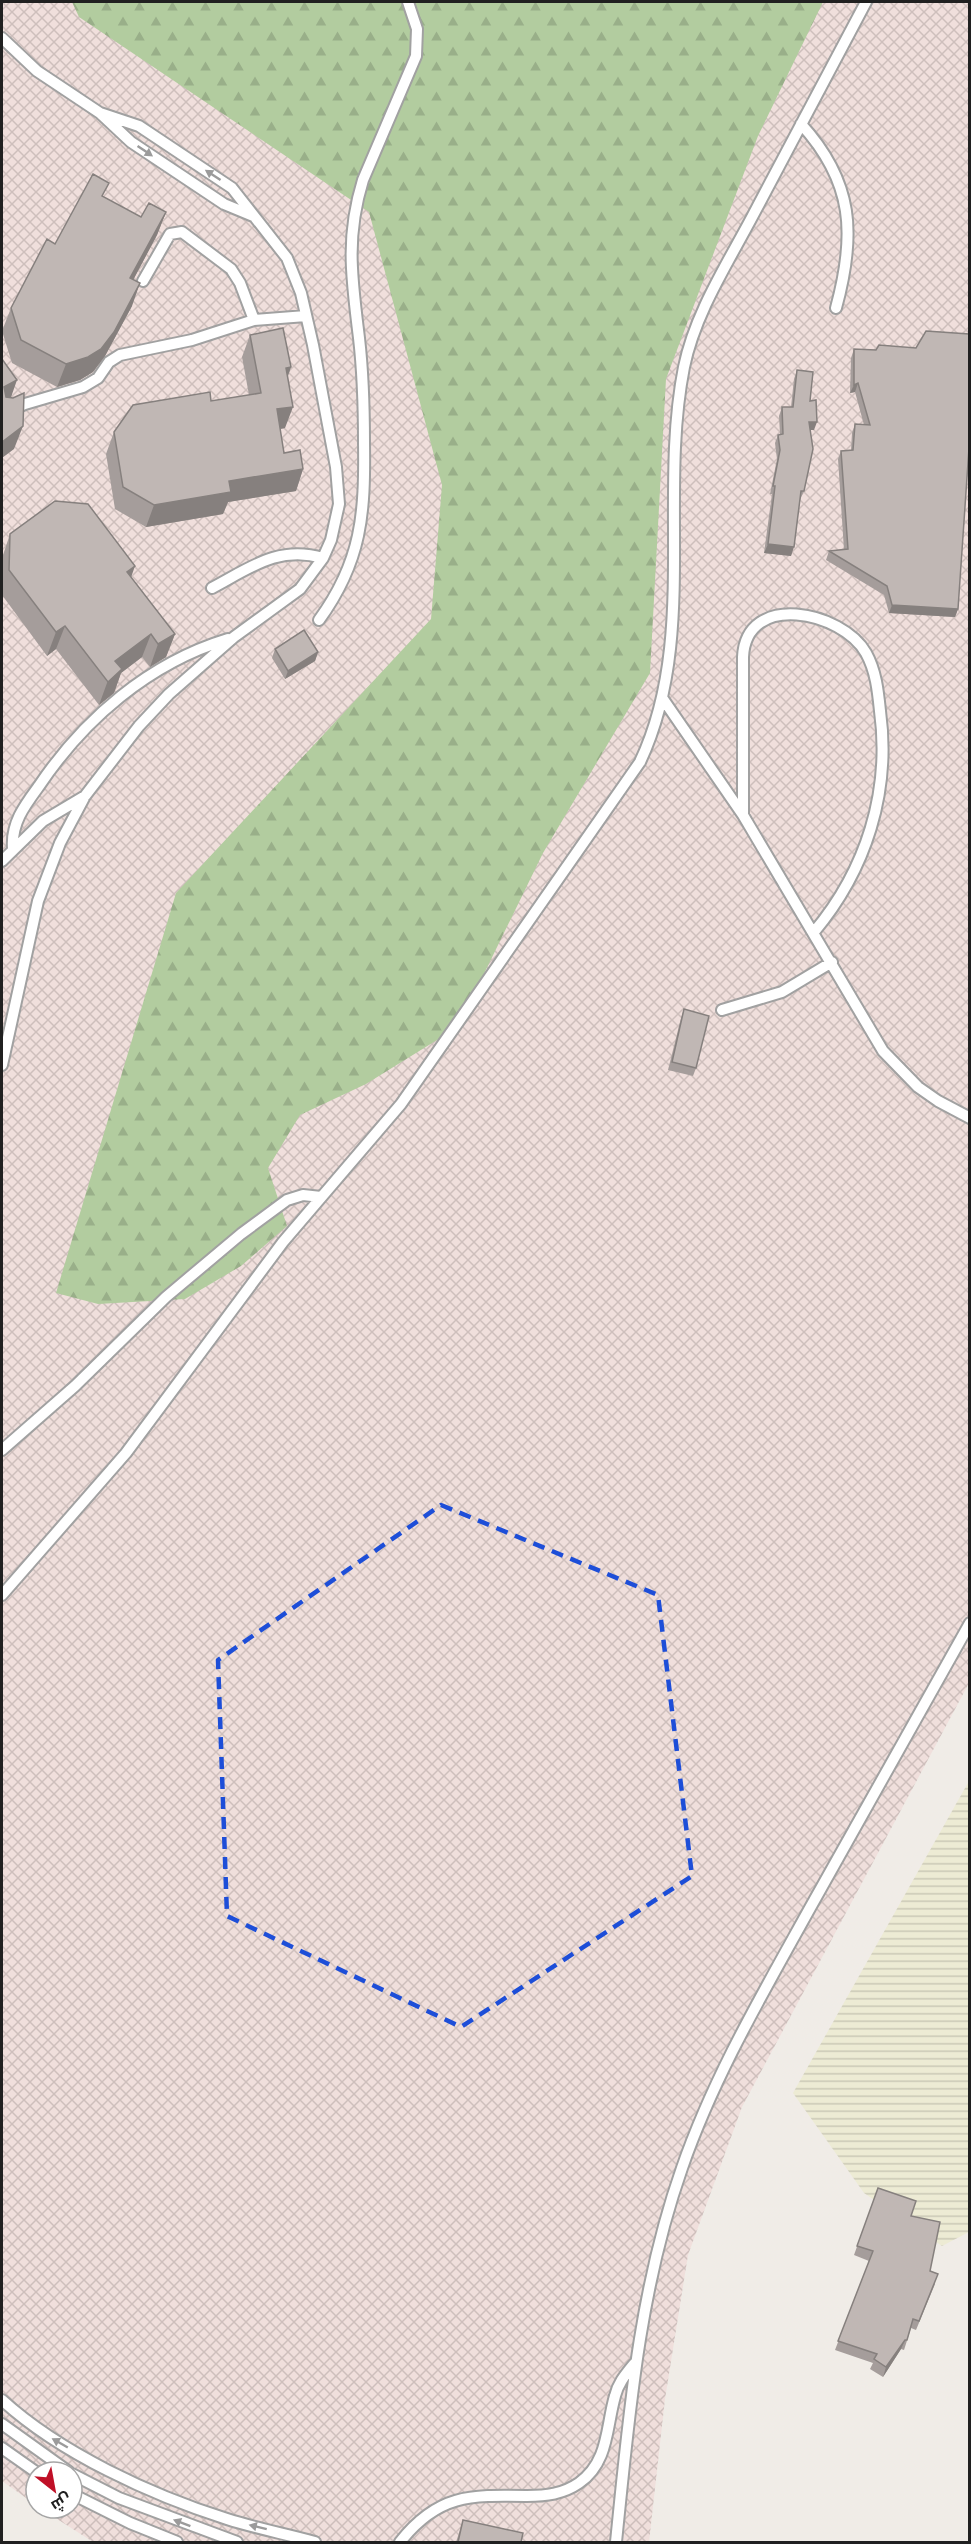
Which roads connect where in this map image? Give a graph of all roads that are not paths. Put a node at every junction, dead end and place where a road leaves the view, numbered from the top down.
1 (408, 2) edge
2 (866, 2) edge
3 (3, 43) edge
4 (100, 113) junction
5 (801, 124) junction
6 (253, 216) junction
7 (143, 281) edge
8 (836, 308) dead end
9 (306, 316) junction
10 (254, 320) junction
11 (2, 414) edge
12 (323, 558) junction
13 (212, 588) dead end
14 (319, 620) dead end
15 (234, 637) junction
16 (663, 699) junction
17 (85, 796) junction
18 (743, 816) junction
19 (13, 848) junction
20 (2, 861) edge
21 (814, 932) junction
22 (832, 962) junction
23 (722, 1010) dead end
24 (2, 1065) edge
25 (969, 1118) edge
26 (321, 1197) junction
27 (2, 1450) edge
28 (2, 1595) edge
29 (969, 1623) edge
30 (634, 2363) junction
31 (2, 2400) edge
32 (2, 2424) edge
33 (2, 2448) edge
34 (53, 2460) edge
35 (24, 2464) edge
36 (84, 2480) edge
37 (84, 2500) edge
38 (177, 2542) edge
39 (237, 2542) edge
40 (315, 2542) edge
41 (400, 2542) edge
42 (616, 2542) edge

1 - 14 lane
2 - 5 lane
3 - 4 lane
4 -> 6 lane
6 -> 4 lane
5 - 8 lane
5 - 16 lane
6 - 9 lane
7 - 10 lane
9 - 10 lane
9 - 12 lane
10 - 11 lane
12 - 13 lane
12 - 15 lane
15 - 17 lane
15 - 19 lane
16 - 18 lane
16 - 26 lane
17 - 19 lane
17 - 24 lane
18 - 21 lane
18 - 21 lane
19 - 20 lane
21 - 22 lane
22 - 23 lane
22 - 25 lane
26 - 27 lane
26 - 28 lane
29 - 30 lane
30 - 41 lane
30 - 42 lane
40 -> 31 lane
32 - 34 lane
33 - 35 lane
39 -> 36 lane
37 - 38 lane

